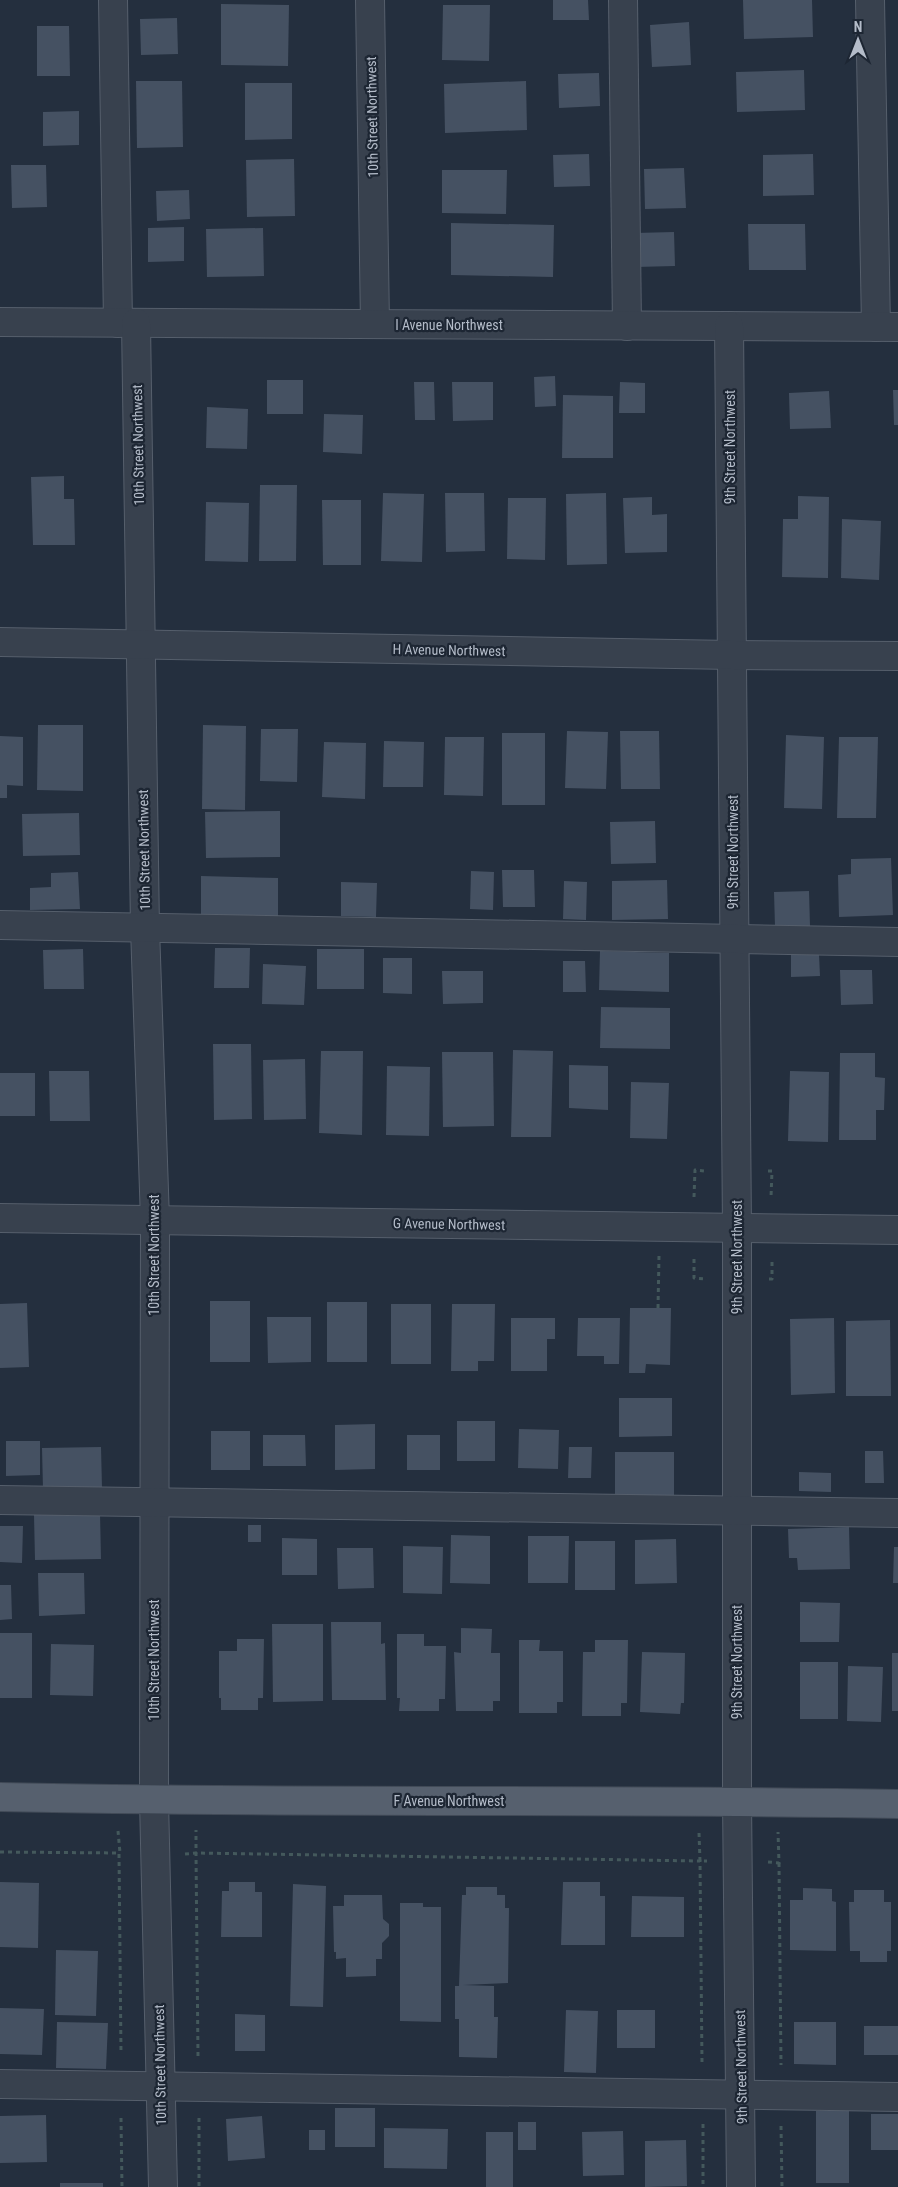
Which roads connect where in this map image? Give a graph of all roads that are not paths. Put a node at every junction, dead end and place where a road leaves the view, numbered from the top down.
1 (113, 0) edge
2 (370, 0) edge
3 (623, 0) edge
4 (870, 0) edge
5 (0, 322) edge
6 (127, 323) junction
7 (375, 324) junction
8 (627, 326) junction
9 (729, 326) junction
10 (887, 327) edge
11 (0, 642) edge
12 (141, 644) junction
13 (731, 655) junction
14 (898, 656) edge
15 (0, 926) edge
16 (145, 928) junction
17 (733, 939) junction
18 (898, 942) edge
19 (0, 1218) edge
20 (155, 1220) junction
21 (737, 1228) junction
22 (898, 1230) edge
23 (0, 1500) edge
24 (154, 1502) junction
25 (736, 1510) junction
26 (898, 1513) edge
27 (0, 1797) edge
28 (154, 1800) junction
29 (737, 1801) junction
30 (898, 1804) edge
31 (0, 2084) edge
32 (161, 2086) junction
33 (742, 2094) junction
34 (898, 2097) edge
35 (162, 2187) edge
36 (741, 2187) edge

1 - 6 street, 10th Street Northwest
2 - 7 street, 10th Street Northwest
3 - 8 street
4 - 10 street
5 - 6 street, I Avenue Northwest
6 - 7 street, I Avenue Northwest
6 - 12 street, 10th Street Northwest
7 - 8 street, I Avenue Northwest
8 - 9 street, I Avenue Northwest
9 - 10 street, I Avenue Northwest
9 - 13 street, 9th Street Northwest
11 - 12 street, H Avenue Northwest
12 - 13 street, H Avenue Northwest
12 - 16 street, 10th Street Northwest
13 - 14 street, H Avenue Northwest
13 - 17 street, 9th Street Northwest
15 - 16 street
16 - 17 street
16 - 20 street, 10th Street Northwest
17 - 18 street
17 - 21 street, 9th Street Northwest
19 - 20 street, G Avenue Northwest
20 - 21 street, G Avenue Northwest
20 - 24 street, 10th Street Northwest
21 - 22 street, G Avenue Northwest
21 - 25 street, 9th Street Northwest
23 - 24 street
24 - 25 street
24 - 28 street, 10th Street Northwest
25 - 26 street
25 - 29 street, 9th Street Northwest
27 - 28 main road, F Avenue Northwest
28 - 29 main road, F Avenue Northwest
28 - 32 street, 10th Street Northwest
29 - 30 main road, F Avenue Northwest
29 - 33 street, 9th Street Northwest
31 - 32 street
32 - 33 street
32 - 35 street, 10th Street Northwest
33 - 34 street
33 - 36 street, 9th Street Northwest

